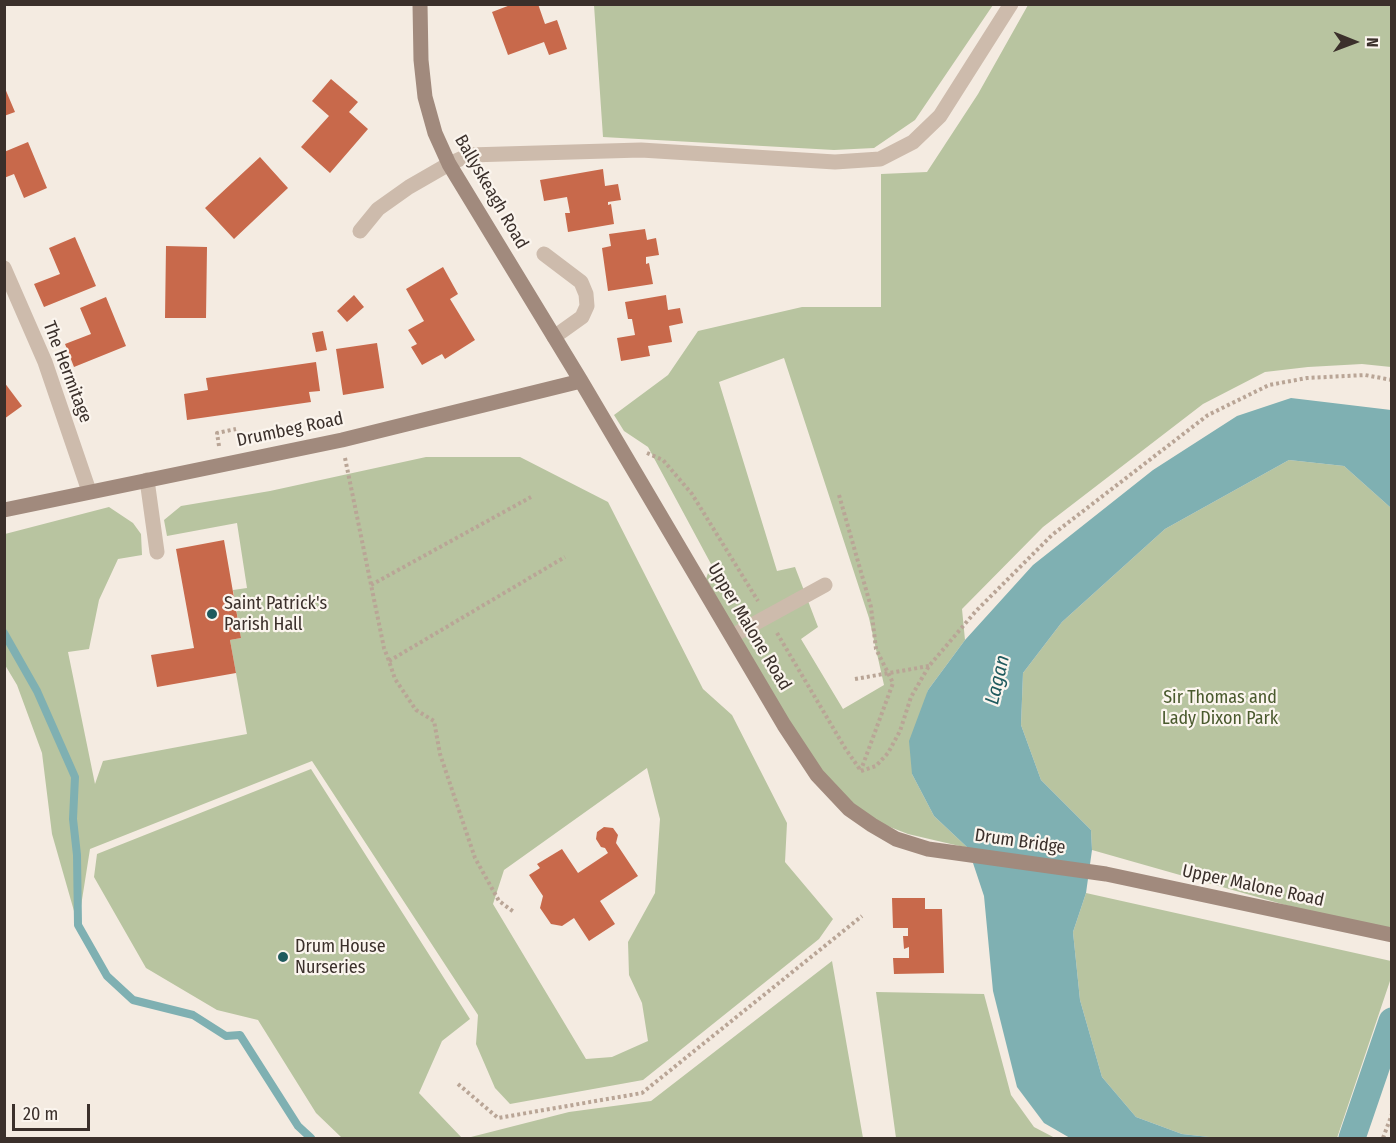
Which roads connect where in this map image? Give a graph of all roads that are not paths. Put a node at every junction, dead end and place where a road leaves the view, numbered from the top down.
1 (420, 4) edge
2 (1011, 4) edge
3 (449, 164) junction
4 (360, 231) dead end
5 (544, 254) dead end
6 (4, 267) edge
7 (554, 338) junction
8 (581, 381) junction
9 (147, 480) junction
10 (89, 491) junction
11 (4, 510) edge
12 (157, 552) dead end
13 (825, 585) dead end
14 (732, 636) junction
15 (927, 849) joint
16 (1106, 874) joint
17 (1392, 936) edge

1 - 3 main road, Ballyskeagh Road
2 - 3 street
3 - 4 street
3 - 7 main road, Ballyskeagh Road
5 - 7 street
6 - 10 street, The Hermitage
7 - 8 main road, Ballyskeagh Road
8 - 9 main road, Drumbeg Road
8 - 14 main road, Upper Malone Road
9 - 10 main road, Drumbeg Road
9 - 12 street
10 - 11 main road, Drumbeg Road
13 - 14 street
14 - 15 main road, Upper Malone Road
15 - 16 main road, Drum Bridge
16 - 17 main road, Upper Malone Road

